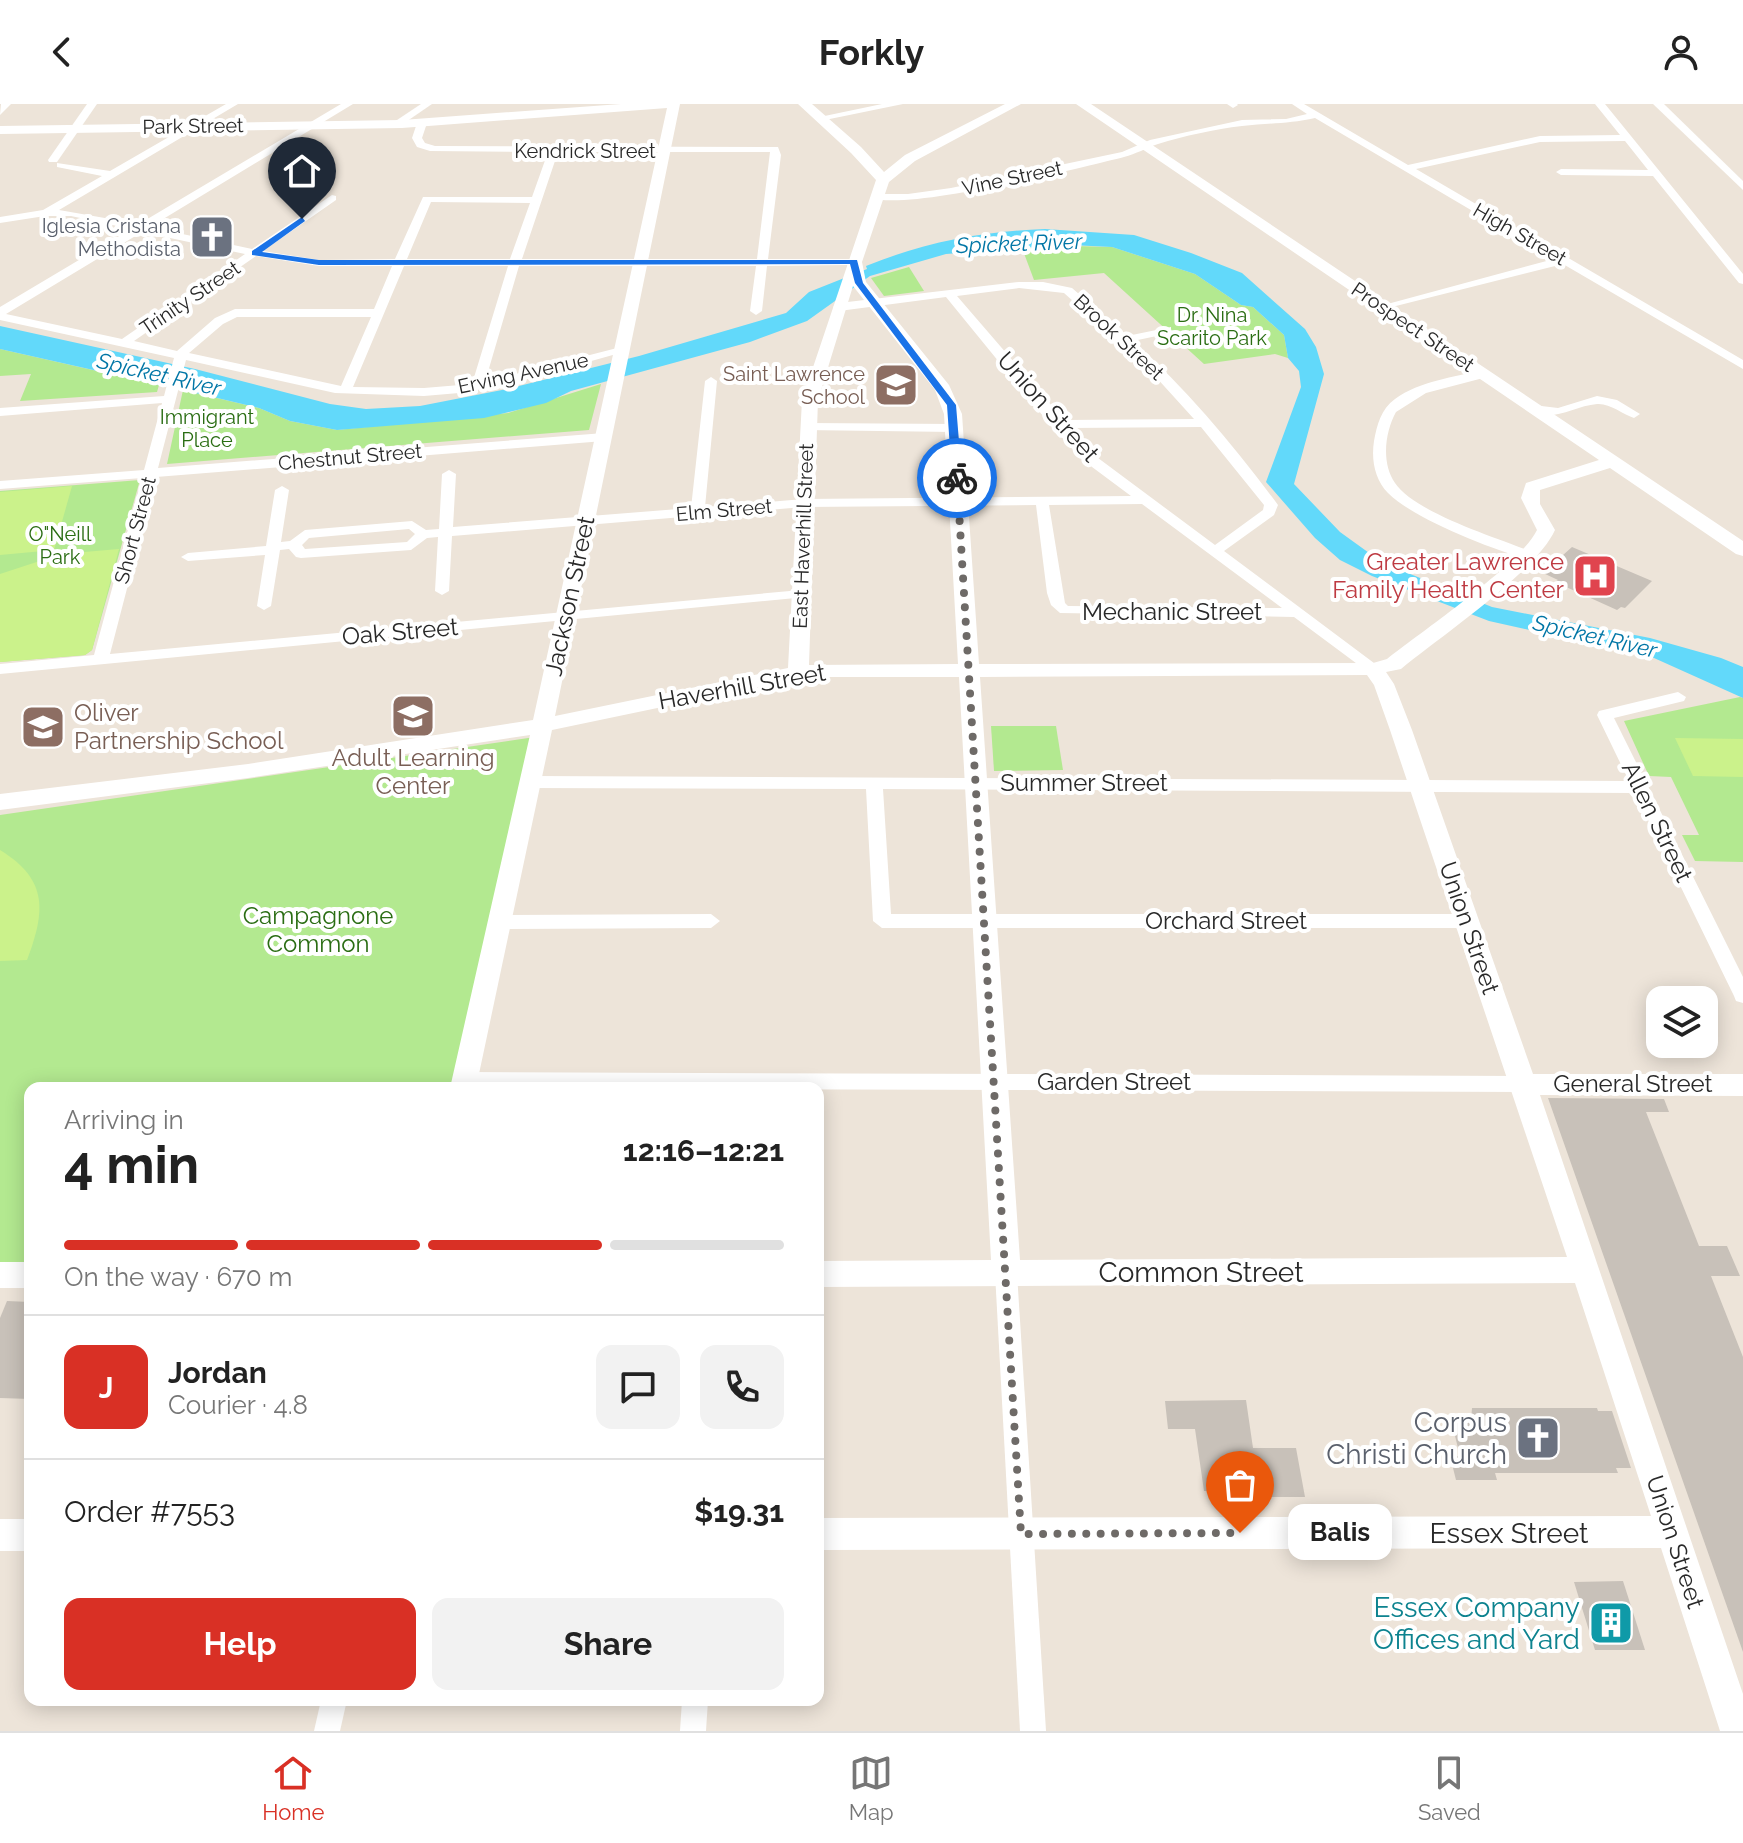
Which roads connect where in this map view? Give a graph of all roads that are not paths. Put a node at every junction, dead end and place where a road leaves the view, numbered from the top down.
1 (6, 104) edge
2 (92, 104) edge
3 (233, 104) edge
4 (348, 104) edge
5 (427, 104) edge
6 (674, 104) edge
7 (804, 104) edge
8 (898, 104) edge
9 (1015, 104) edge
10 (1082, 104) edge
11 (1297, 104) edge
12 (1600, 104) edge
13 (1658, 104) edge
14 (579, 108) edge
15 (0, 112) edge
16 (1317, 115) junction
17 (820, 118) junction
18 (422, 123) junction
19 (397, 124) junction
20 (314, 125) junction
21 (193, 126) junction
22 (75, 129) junction
23 (0, 130) edge
24 (1627, 138) junction
25 (935, 145) junction
26 (1144, 147) junction
27 (856, 150) junction
28 (553, 151) junction
29 (663, 151) junction
30 (877, 152) dead end
31 (892, 152) dead end
32 (1407, 168) junction
33 (1561, 172) dead end
34 (1655, 173) junction
35 (109, 174) junction
36 (883, 180) junction
37 (1743, 187) edge
38 (877, 197) junction
39 (332, 198) dead end
40 (536, 200) junction
41 (45, 213) junction
42 (0, 220) edge
43 (140, 228) junction
44 (255, 253) junction
45 (1565, 260) junction
46 (762, 262) junction
47 (399, 263) junction
48 (514, 263) junction
49 (640, 263) junction
50 (854, 265) junction
51 (1743, 281) edge
52 (949, 294) junction
53 (874, 300) junction
54 (840, 304) junction
55 (1384, 308) junction
56 (756, 311) dead end
57 (377, 313) junction
58 (0, 314) edge
59 (1167, 330) dead end
60 (1124, 340) junction
61 (125, 342) junction
62 (1743, 352) edge
63 (620, 354) junction
64 (1729, 356) junction
65 (180, 359) junction
66 (1743, 365) edge
67 (1483, 374) junction
68 (711, 381) dead end
69 (477, 387) junction
70 (345, 390) junction
71 (171, 395) junction
72 (1533, 409) junction
73 (0, 412) edge
74 (1634, 414) dead end
75 (1204, 423) junction
76 (1057, 424) junction
77 (808, 427) junction
78 (954, 428) junction
79 (604, 437) junction
80 (1612, 462) junction
81 (150, 473) junction
82 (449, 474) dead end
83 (0, 485) edge
84 (282, 490) dead end
85 (1147, 500) junction
86 (1042, 501) junction
87 (958, 502) junction
88 (804, 503) junction
89 (697, 513) junction
90 (586, 523) junction
91 (447, 533) junction
92 (272, 549) junction
93 (1743, 550) edge
94 (1215, 551) junction
95 (1527, 555) junction
96 (188, 557) dead end
97 (442, 591) dead end
98 (801, 594) junction
99 (264, 606) dead end
100 (1298, 613) junction
101 (566, 617) junction
102 (101, 659) junction
103 (0, 669) edge
104 (968, 669) junction
105 (1373, 669) junction
106 (798, 672) junction
107 (1678, 697) dead end
108 (542, 726) junction
109 (529, 782) junction
110 (874, 782) junction
111 (977, 783) junction
112 (1420, 784) junction
113 (1638, 787) junction
114 (0, 802) edge
115 (711, 921) dead end
116 (985, 921) junction
117 (1467, 921) junction
118 (498, 922) junction
119 (1743, 996) edge
120 (464, 1082) edge
121 (995, 1082) junction
122 (824, 1083) edge
123 (1523, 1084) junction
124 (1743, 1085) edge
125 (1584, 1270) junction
126 (1006, 1273) junction
127 (824, 1274) edge
128 (0, 1275) edge
129 (24, 1275) edge
130 (1672, 1532) junction
131 (824, 1534) edge
132 (1021, 1534) junction
133 (0, 1535) edge
134 (24, 1535) edge
135 (333, 1706) edge
136 (695, 1706) edge
137 (327, 1731) edge
138 (693, 1731) edge
139 (1033, 1731) edge
140 (1738, 1731) edge

1 - 15 street
2 - 22 street
3 - 21 street
4 - 20 street
5 - 19 street
6 - 14 main road, Park Street
6 - 29 main road, Jackson Street
7 - 17 main road
8 - 17 street
9 - 25 main road
10 - 26 main road, Prospect Street
11 - 16 street, High Street
12 - 24 street
13 - 37 street
14 - 18 main road, Park Street
16 - 26 street, Vine Street
16 - 32 street, High Street
17 - 27 main road
18 - 19 main road, Park Street
18 - 28 street, Kendrick Street
19 - 20 main road, Park Street
20 - 21 main road, Park Street
20 - 43 street
21 - 22 main road, Park Street
21 - 35 street
22 - 23 main road, Park Street
22 - 35 street
24 - 32 street
24 - 34 street
25 - 31 main road
25 - 36 main road
26 - 38 street, Vine Street
26 - 55 main road, Prospect Street
27 - 30 main road
27 - 36 main road
28 - 29 street, Kendrick Street
28 - 40 street
29 - 46 street, Kendrick Street
29 - 49 main road, Jackson Street
32 - 45 street, High Street
33 - 34 street
34 - 51 street
35 - 41 street
36 - 38 main road, East Haverhill Street
38 - 50 main road, East Haverhill Street
39 - 44 street, Trinity Street
40 - 47 street
40 - 48 street
41 - 42 street
41 - 43 street
43 - 44 street
43 - 58 street
44 - 47 street
44 - 61 street, Trinity Street
45 - 55 street
45 - 64 street, High Street
46 - 49 street
46 - 50 street
46 - 56 street
47 - 48 street
47 - 57 street
48 - 49 street
48 - 69 street
49 - 63 main road, Jackson Street
50 - 53 main road
50 - 54 main road, East Haverhill Street
52 - 53 street, Brook Street
52 - 60 street, Brook Street
52 - 76 street, Union Street
53 - 54 street, Brook Street
53 - 78 main road
54 - 77 main road, East Haverhill Street
55 - 67 main road, Prospect Street
57 - 65 street
57 - 70 street
58 - 61 street, Erving Avenue
59 - 60 street
60 - 75 street, Brook Street
61 - 65 street, Erving Avenue
62 - 64 street
63 - 69 street, Erving Avenue
63 - 79 main road, Jackson Street
64 - 66 street, High Street
65 - 70 street, Erving Avenue
65 - 71 street, Short Street
67 - 72 main road, Prospect Street
67 - 95 street
68 - 89 street
69 - 70 street, Erving Avenue
71 - 73 street
71 - 81 street, Short Street
72 - 74 street
72 - 80 main road, Prospect Street
75 - 76 street
75 - 94 street, Brook Street
76 - 85 street, Union Street
77 - 78 street
77 - 88 main road, East Haverhill Street
78 - 87 main road
79 - 81 street, Chestnut Street
79 - 90 main road, Jackson Street
80 - 93 main road, Prospect Street
80 - 95 main road, Haverhill Street
81 - 83 street, Chestnut Street
81 - 102 street, Short Street
82 - 91 street
84 - 92 street
85 - 86 street, Elm Street
85 - 94 street, Union Street
86 - 87 street, Elm Street
86 - 100 street, Mechanic Street
87 - 88 street, Elm Street
87 - 104 main road
88 - 89 street, Elm Street
88 - 98 main road, East Haverhill Street
89 - 90 street, Elm Street
90 - 91 street, Elm Street
90 - 101 main road, Jackson Street
91 - 92 street, Elm Street
91 - 97 street
92 - 96 street, Elm Street
92 - 99 street
94 - 100 street, Union Street
95 - 105 main road, Haverhill Street
98 - 101 street, Oak Street
98 - 106 main road, East Haverhill Street
100 - 105 street, Union Street
101 - 102 street, Oak Street
101 - 108 main road, Jackson Street
102 - 103 street, Oak Street
104 - 105 main road, Haverhill Street
104 - 106 main road, Haverhill Street
104 - 111 main road
105 - 112 main road, Union Street
106 - 108 main road, Haverhill Street
107 - 113 street, Allen Street
108 - 109 main road, Jackson Street
108 - 114 main road, Haverhill Street
109 - 110 street, Summer Street
109 - 118 main road, Jackson Street
110 - 111 street, Summer Street
110 - 116 street, Orchard Street
111 - 112 street, Summer Street
111 - 116 main road
112 - 113 street, Summer Street
112 - 117 main road, Union Street
113 - 119 street, Allen Street
115 - 118 street
116 - 117 street, Orchard Street
116 - 121 main road
117 - 123 main road, Union Street
118 - 120 main road, Jackson Street
121 - 122 street, Garden Street
121 - 123 street, Garden Street
121 - 126 main road
123 - 124 main road, General Street
123 - 125 main road, Union Street
125 - 126 main road, Common Street
125 - 130 main road, Union Street
126 - 127 main road, Common Street
126 - 132 street
128 - 129 main road
130 - 132 main road, Essex Street
130 - 140 main road, Union Street
131 - 132 main road, Essex Street
132 - 139 street
133 - 134 main road
135 - 137 street
136 - 138 street

